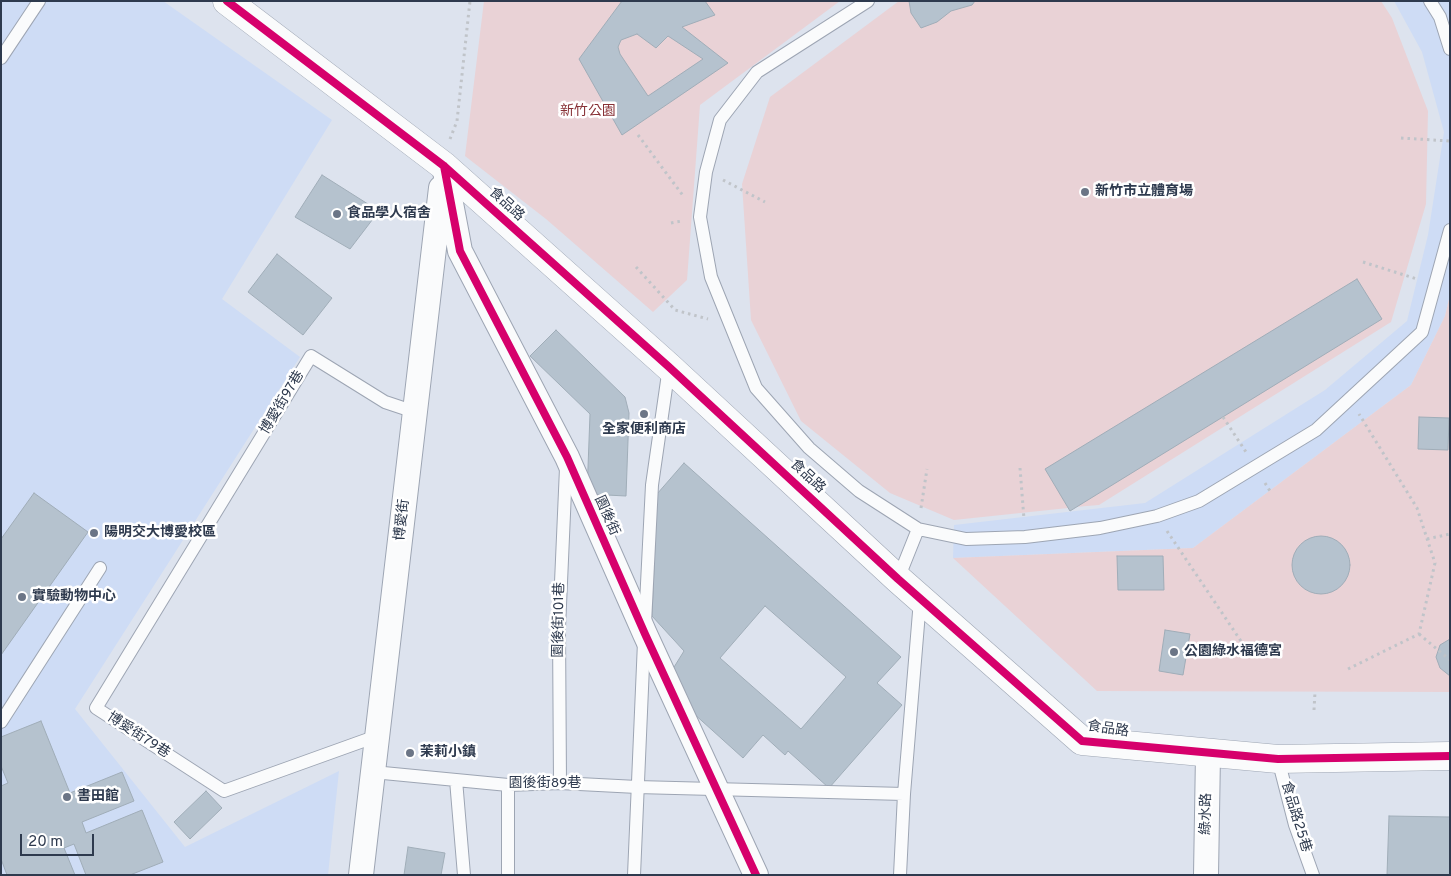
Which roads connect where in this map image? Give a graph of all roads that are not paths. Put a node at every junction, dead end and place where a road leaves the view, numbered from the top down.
1 (39, 1) edge
2 (226, 1) edge
3 (868, 1) edge
4 (1430, 1) edge
5 (1450, 49) edge
6 (1, 58) edge
7 (444, 166) junction
8 (1450, 230) edge
9 (669, 367) junction
10 (415, 412) junction
11 (567, 457) junction
12 (209, 526) joint
13 (918, 528) junction
14 (100, 568) dead end
15 (898, 579) junction
16 (920, 598) junction
17 (645, 634) junction
18 (1, 722) edge
19 (377, 736) junction
20 (1208, 754) junction
21 (1450, 756) edge
22 (1278, 759) junction
23 (374, 772) junction
24 (456, 780) junction
25 (560, 783) junction
26 (508, 785) junction
27 (637, 787) junction
28 (716, 788) junction
29 (904, 794) junction
30 (360, 875) edge
31 (464, 875) edge
32 (508, 875) edge
33 (634, 875) edge
34 (756, 875) edge
35 (900, 875) edge
36 (1206, 875) edge
37 (1313, 875) edge

1 - 6 lane
2 - 7 street, 食品路
3 - 13 lane
4 - 5 lane
7 - 9 street, 食品路
7 - 10 street, 博愛街
7 - 11 street, 園後街
8 - 13 lane
9 - 15 street, 食品路
9 - 17 lane
10 - 12 lane, 博愛街97巷
10 - 19 street, 博愛街
11 - 17 street, 園後街
11 - 25 lane, 園後街101巷
12 - 19 lane, 博愛街79巷
13 - 15 lane
14 - 18 lane
15 - 16 street, 食品路
16 - 20 street, 食品路
16 - 29 lane
17 - 27 lane
17 - 28 street, 園後街
19 - 23 street, 博愛街
20 - 22 street, 食品路
20 - 36 street, 綠水路
21 - 22 street, 食品路
22 - 37 lane, 食品路25巷
23 - 24 lane, 園後街89巷
23 - 30 street, 博愛街
24 - 26 lane, 園後街89巷
24 - 31 lane
25 - 26 lane, 園後街89巷
25 - 27 lane, 園後街89巷
26 - 32 lane
27 - 28 lane, 園後街89巷
27 - 33 lane
28 - 29 lane, 園後街89巷
28 - 34 street, 園後街
29 - 35 lane

